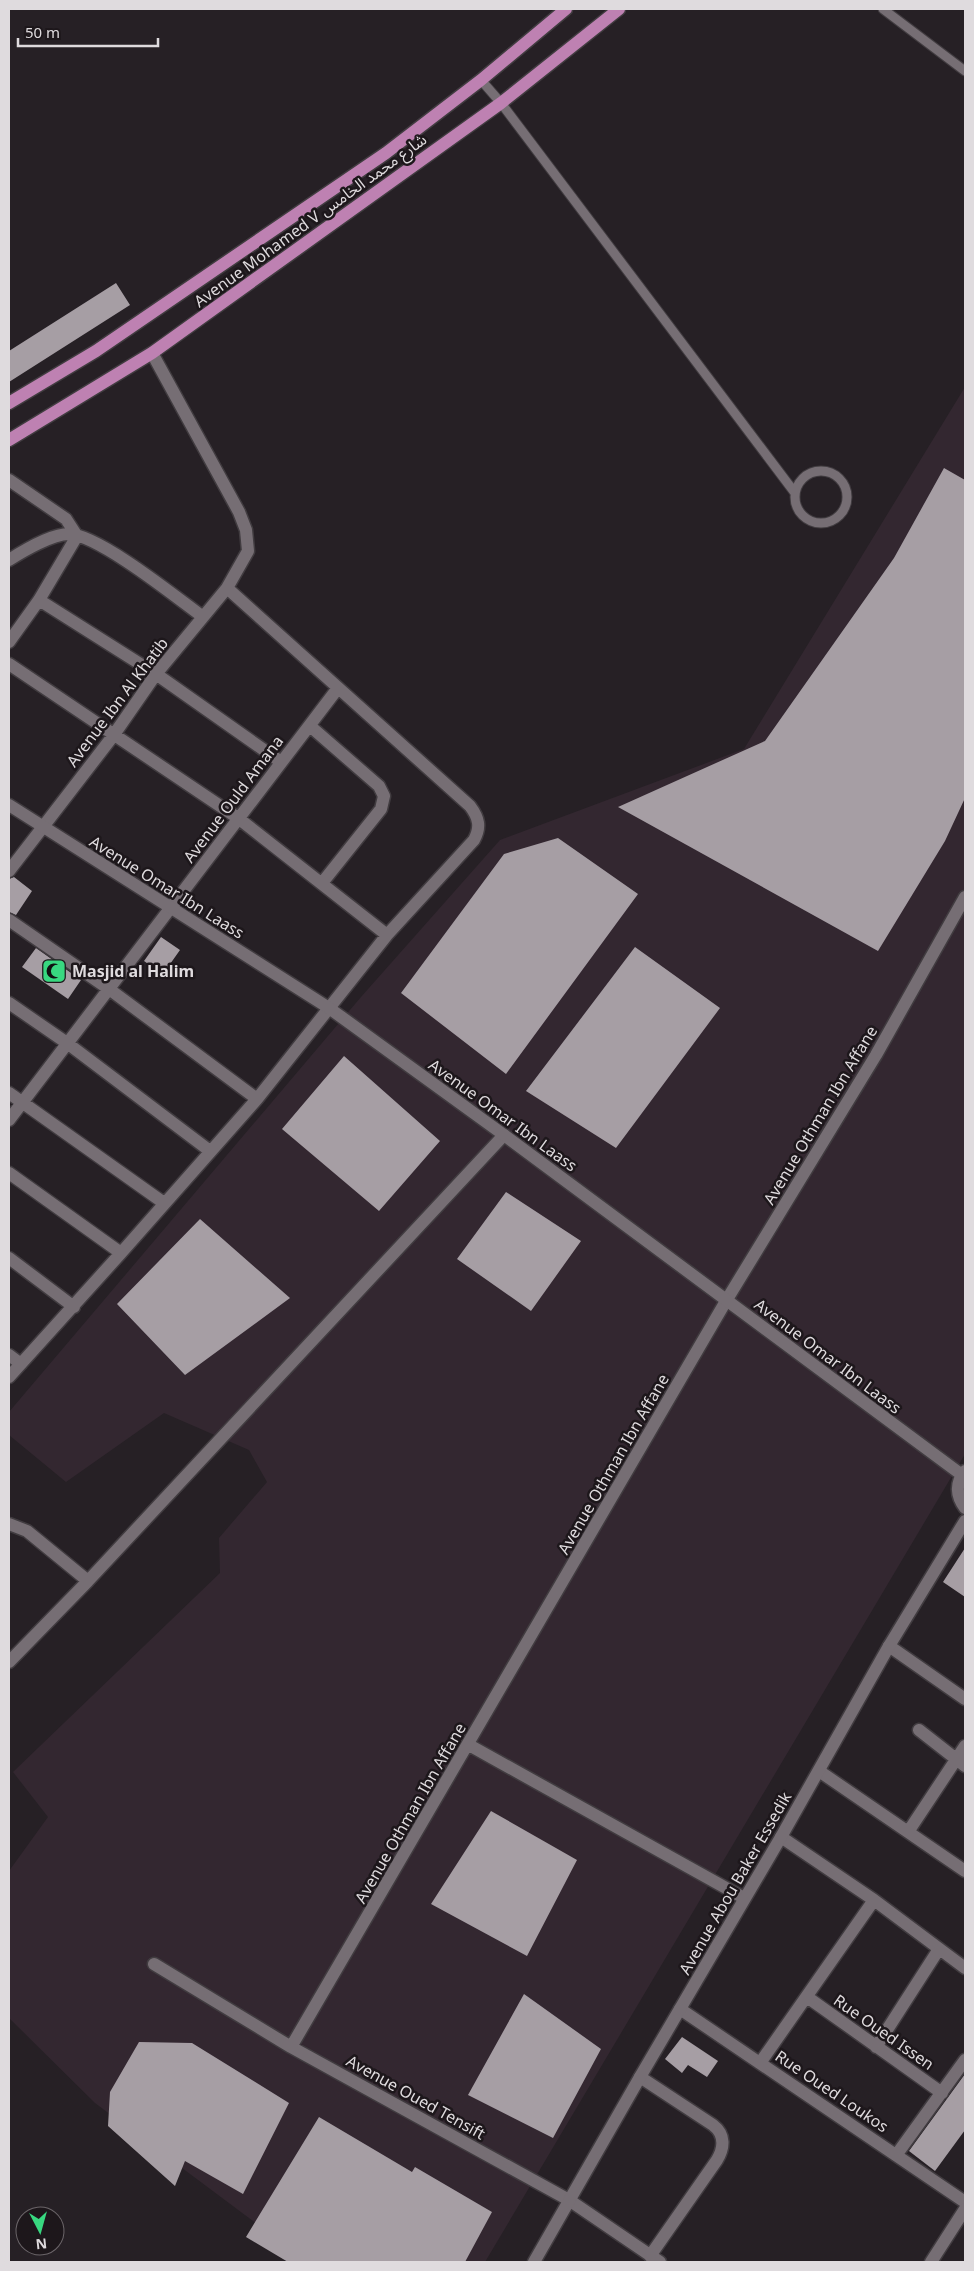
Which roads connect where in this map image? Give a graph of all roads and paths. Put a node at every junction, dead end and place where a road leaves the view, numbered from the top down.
1 (566, 9) edge
2 (619, 9) edge
3 (883, 9) edge
4 (965, 71) edge
5 (481, 80) junction
6 (502, 102) junction
7 (152, 353) junction
8 (12, 398) edge
9 (9, 440) edge
10 (9, 480) edge
11 (795, 493) junction
12 (77, 536) junction
13 (9, 560) edge
14 (227, 588) junction
15 (39, 600) junction
16 (203, 617) junction
17 (9, 642) edge
18 (9, 664) edge
19 (156, 674) junction
20 (338, 688) junction
21 (310, 726) junction
22 (113, 736) junction
23 (280, 762) junction
24 (9, 805) edge
25 (238, 818) junction
26 (42, 827) junction
27 (9, 871) edge
28 (322, 883) junction
29 (965, 897) edge
30 (170, 908) junction
31 (9, 920) edge
32 (387, 935) junction
33 (109, 989) junction
34 (9, 1004) edge
35 (329, 1008) junction
36 (68, 1043) junction
37 (9, 1092) edge
38 (257, 1099) junction
39 (22, 1102) junction
40 (9, 1120) edge
41 (504, 1135) junction
42 (210, 1151) junction
43 (9, 1173) edge
44 (164, 1203) junction
45 (121, 1253) junction
46 (9, 1258) edge
47 (726, 1301) junction
48 (74, 1307) junction
49 (9, 1355) edge
50 (21, 1364) junction
51 (9, 1377) edge
52 (964, 1473) edge
53 (965, 1508) edge
54 (965, 1520) edge
55 (9, 1524) edge
56 (88, 1581) junction
57 (889, 1646) junction
58 (9, 1662) edge
59 (965, 1699) edge
60 (919, 1730) dead end
61 (469, 1745) junction
62 (965, 1746) edge
63 (961, 1763) edge
64 (819, 1771) junction
65 (908, 1832) junction
66 (781, 1837) junction
67 (965, 1870) edge
68 (744, 1898) junction
69 (874, 1900) junction
70 (939, 1949) junction
71 (154, 1964) dead end
72 (965, 1968) edge
73 (807, 1997) junction
74 (680, 2009) junction
75 (876, 2046) junction
76 (291, 2047) junction
77 (965, 2060) edge
78 (760, 2063) junction
79 (640, 2077) junction
80 (942, 2093) junction
81 (897, 2154) junction
82 (569, 2200) junction
83 (965, 2202) edge
84 (965, 2209) edge
85 (655, 2260) edge
86 (534, 2262) edge
87 (931, 2262) edge

1 - 5 main road, Avenue Mohamed V شارع محمد الخامس
2 - 6 main road, Avenue Mohamed V شارع محمد الخامس
3 - 4 lane
5 - 6 lane
5 - 8 main road, Avenue Mohamed V شارع محمد الخامس
6 - 7 main road, Avenue Mohamed V شارع محمد الخامس
6 - 11 lane
7 - 9 main road, Avenue Mohamed V شارع محمد الخامس
7 - 14 street, Avenue Ibn Al Khatib
10 - 12 street
11 - 11 lane
12 - 13 street
12 - 15 street
12 - 16 street
14 - 16 street, Avenue Ibn Al Khatib
14 - 20 street
15 - 17 street
15 - 19 street
16 - 19 street, Avenue Ibn Al Khatib
18 - 22 street
19 - 22 street, Avenue Ibn Al Khatib
19 - 23 street
20 - 21 street, Avenue Ould Amana
20 - 32 street
21 - 23 street, Avenue Ould Amana
21 - 28 street
22 - 25 street
22 - 26 street, Avenue Ibn Al Khatib
23 - 25 street, Avenue Ould Amana
24 - 26 street, Avenue Omar Ibn Laass
25 - 28 street
25 - 30 street, Avenue Ould Amana
26 - 27 street, Avenue Ibn Al Khatib
26 - 30 street, Avenue Omar Ibn Laass
28 - 32 street
29 - 47 street, Avenue Othman Ibn Affane
30 - 33 street, Avenue Ould Amana
30 - 35 street, Avenue Omar Ibn Laass
31 - 33 street
32 - 35 street
33 - 36 street, Avenue Ould Amana
33 - 38 street
34 - 36 street
35 - 38 street
35 - 41 street, Avenue Omar Ibn Laass
36 - 39 street, Avenue Ould Amana
36 - 42 street
37 - 39 street
38 - 42 street
39 - 40 street, Avenue Ould Amana
39 - 44 street
41 - 47 street, Avenue Omar Ibn Laass
41 - 56 street
42 - 44 street
43 - 45 street
44 - 45 street
45 - 48 street
46 - 48 street
47 - 52 street, Avenue Omar Ibn Laass
47 - 61 street, Avenue Othman Ibn Affane
48 - 50 street
49 - 50 street
50 - 51 street
52 - 53 street
54 - 57 street, Avenue Abou Baker Essedik
55 - 56 street
56 - 58 street
57 - 59 street
57 - 64 street, Avenue Abou Baker Essedik
60 - 63 street
61 - 68 street
61 - 76 street, Avenue Othman Ibn Affane
62 - 63 street
63 - 65 street
64 - 65 street
64 - 66 street, Avenue Abou Baker Essedik
65 - 67 street
66 - 68 street, Avenue Abou Baker Essedik
66 - 69 street
68 - 74 street, Avenue Abou Baker Essedik
69 - 70 street
69 - 73 street
70 - 72 street
70 - 75 street
71 - 76 street, Avenue Oued Tensift
73 - 75 street, Rue Oued Issen
73 - 78 street
74 - 78 street, Rue Oued Loukos
74 - 79 street, Avenue Abou Baker Essedik
75 - 80 street, Rue Oued Issen
76 - 82 street, Avenue Oued Tensift
77 - 80 street
78 - 81 street, Rue Oued Loukos
79 - 82 street, Avenue Abou Baker Essedik
79 - 85 street
80 - 81 street
81 - 83 street, Rue Oued Loukos
82 - 85 street, Avenue Oued Tensift
82 - 86 street, Avenue Abou Baker Essedik
84 - 87 street

